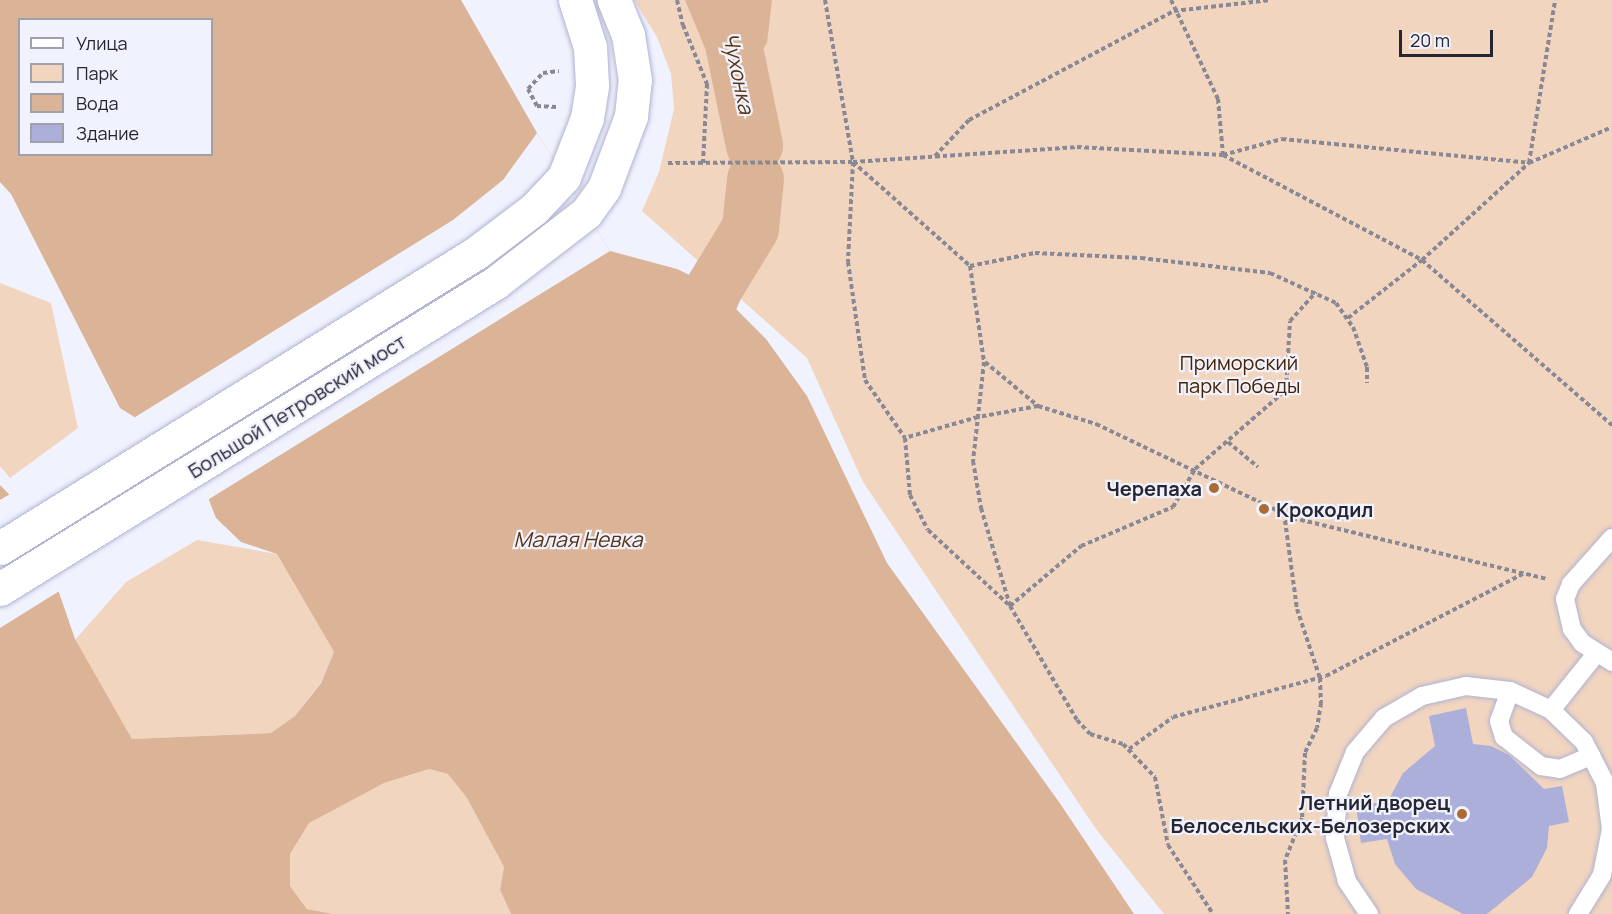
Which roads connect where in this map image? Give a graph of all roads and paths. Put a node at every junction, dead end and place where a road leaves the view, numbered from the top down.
1 (575, 0) edge
2 (614, 0) edge
3 (677, 0) edge
4 (825, 0) edge
5 (1171, 0) edge
6 (1270, 0) edge
7 (1555, 0) edge
8 (1174, 11) junction
9 (560, 71) dead end
10 (549, 107) dead end
11 (1612, 127) edge
12 (1223, 155) junction
13 (934, 157) junction
14 (853, 162) junction
15 (703, 163) junction
16 (1529, 163) junction
17 (668, 164) dead end
18 (1422, 260) junction
19 (970, 266) junction
20 (1316, 292) junction
21 (1348, 318) junction
22 (984, 362) junction
23 (1367, 383) dead end
24 (1038, 406) junction
25 (978, 417) junction
26 (1612, 425) edge
27 (905, 438) junction
28 (1228, 442) junction
29 (1258, 467) dead end
30 (1195, 469) junction
31 (1284, 513) junction
32 (1612, 538) edge
33 (0, 548) edge
34 (1523, 574) junction
35 (1571, 584) junction
36 (0, 589) edge
37 (1010, 606) junction
38 (1604, 658) edge
39 (1320, 678) junction
40 (1510, 691) junction
41 (1551, 710) junction
42 (1129, 749) junction
43 (1591, 756) junction
44 (1612, 829) edge
45 (1213, 914) edge
46 (1288, 914) edge
47 (1369, 914) edge
48 (1578, 914) edge

1 - 33 street, Большой Петровский мост
2 - 36 street, Большой Петровский мост
3 - 15 path
4 - 14 path
5 - 8 path
6 - 8 path
7 - 16 path
8 - 12 path
8 - 13 path
9 - 10 path
11 - 16 path
12 - 13 path
12 - 16 path
12 - 18 path
13 - 14 path
14 - 15 path
14 - 19 path
14 - 27 path
15 - 17 path
16 - 18 path
18 - 21 path
18 - 26 path
19 - 20 path
19 - 22 path
20 - 21 path
20 - 28 path
21 - 23 path
22 - 24 path
22 - 25 path
24 - 25 path
24 - 30 path
25 - 27 path
25 - 37 path
27 - 37 path
28 - 29 path
28 - 30 path
30 - 31 path
30 - 37 path
31 - 34 path
31 - 39 path
32 - 35 lane
34 - 35 path
34 - 39 path
35 - 38 lane
37 - 42 path
38 - 41 lane
39 - 42 path
39 - 46 path
40 - 41 lane
40 - 43 lane
40 - 47 lane
41 - 43 lane
42 - 45 path
43 - 44 lane
44 - 48 lane

